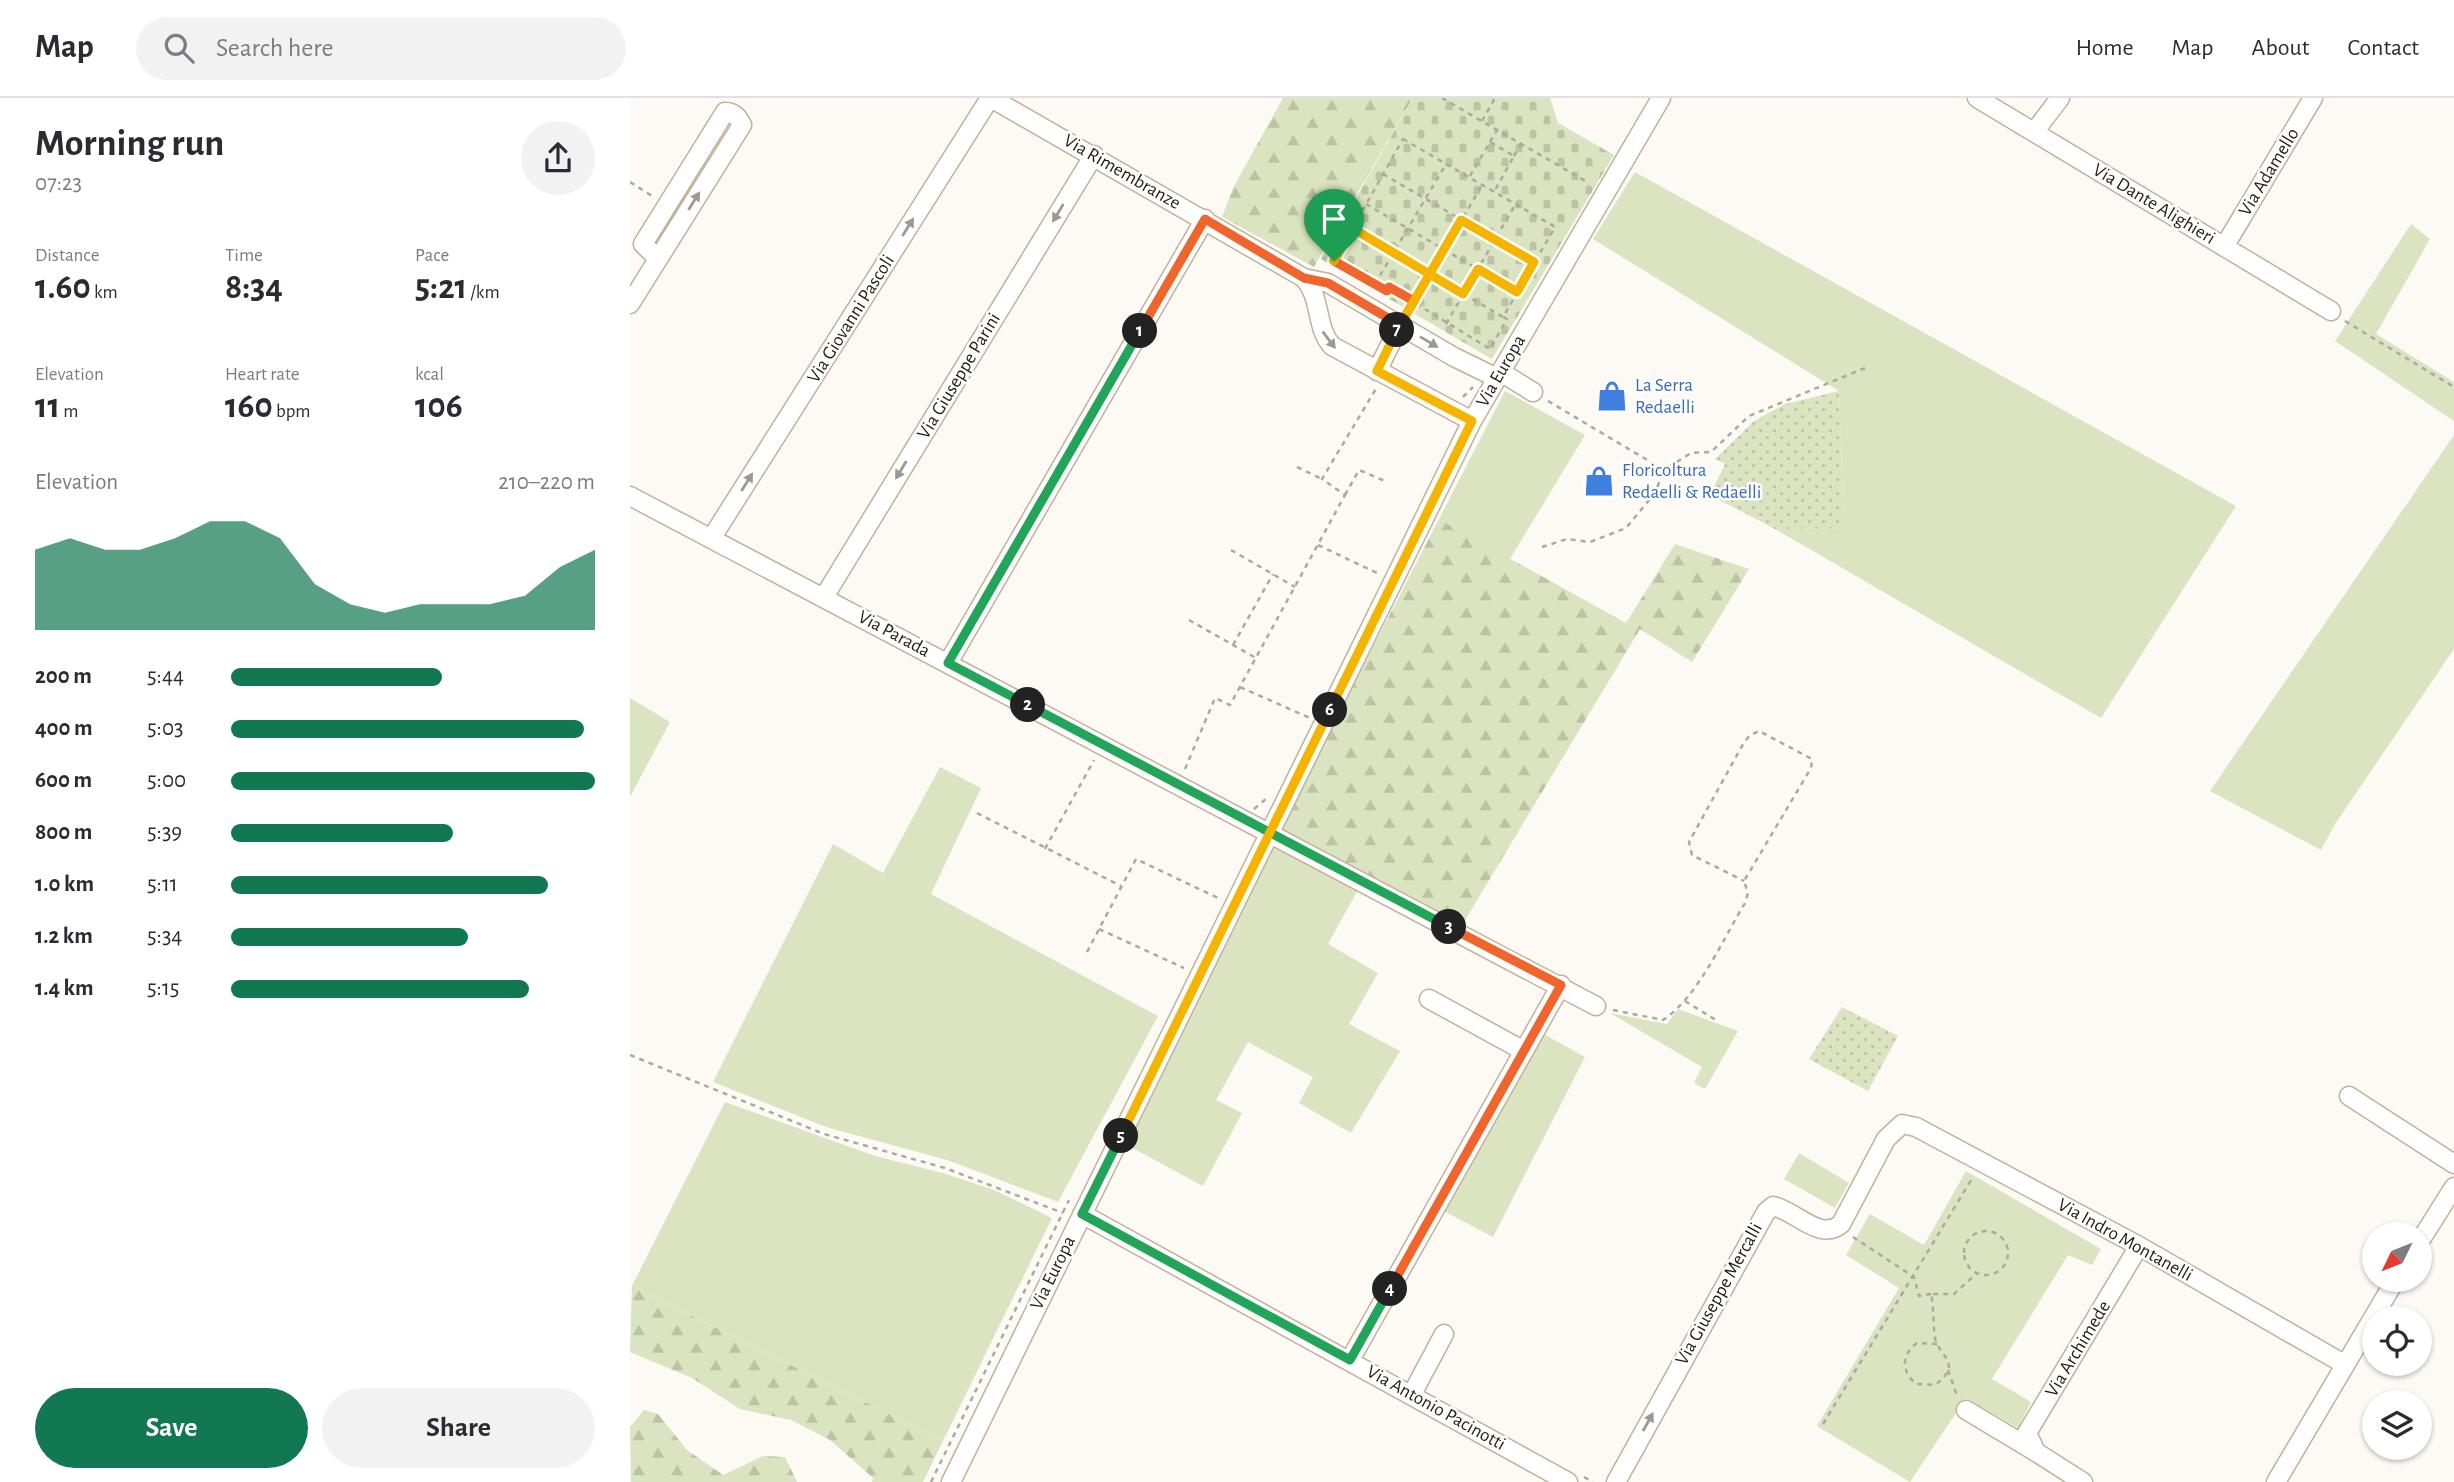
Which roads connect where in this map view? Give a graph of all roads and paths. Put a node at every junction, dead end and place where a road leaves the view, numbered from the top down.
1 (991, 98) edge
2 (1442, 98) edge
3 (1455, 98) edge
4 (1495, 98) edge
5 (1661, 98) edge
6 (1977, 98) edge
7 (2060, 98) edge
8 (2313, 98) edge
9 (1452, 104) junction
10 (1482, 121) junction
11 (1497, 130) junction
12 (2035, 131) junction
13 (1490, 142) junction
14 (1521, 144) junction
15 (1094, 155) junction
16 (1514, 156) junction
17 (1446, 164) junction
18 (1383, 174) junction
19 (1470, 178) junction
20 (630, 182) edge
21 (1587, 182) dead end
22 (1482, 185) junction
23 (1494, 192) junction
24 (1425, 199) junction
25 (1366, 204) junction
26 (1516, 204) junction
27 (667, 205) junction
28 (1205, 219) junction
29 (1461, 220) junction
30 (1352, 228) junction
31 (1408, 229) junction
32 (1495, 239) junction
33 (2224, 247) junction
34 (1444, 250) junction
35 (1394, 253) junction
36 (657, 259) junction
37 (1534, 262) junction
38 (1478, 269) junction
39 (1430, 274) junction
40 (1304, 278) junction
41 (1375, 284) junction
42 (1517, 292) junction
43 (1463, 294) junction
44 (1414, 301) junction
45 (630, 304) edge
46 (2331, 312) joint
47 (1503, 317) junction
48 (1446, 324) junction
49 (1400, 325) junction
50 (1865, 368) dead end
51 (1380, 373) junction
52 (1499, 375) junction
53 (2454, 387) edge
54 (1533, 392) joint
55 (1472, 421) junction
56 (1297, 467) dead end
57 (1664, 470) junction
58 (1322, 479) junction
59 (1385, 481) dead end
60 (1345, 495) junction
61 (630, 496) edge
62 (711, 540) junction
63 (1318, 545) junction
64 (1542, 547) dead end
65 (1231, 550) dead end
66 (1273, 574) junction
67 (1380, 575) dead end
68 (1295, 587) junction
69 (824, 597) junction
70 (1189, 620) dead end
71 (1233, 645) junction
72 (1256, 658) junction
73 (948, 663) junction
74 (1240, 687) junction
75 (1310, 718) dead end
76 (1102, 745) junction
77 (1179, 785) junction
78 (977, 813) dead end
79 (1270, 833) junction
80 (1044, 849) junction
81 (1744, 881) junction
82 (1121, 886) junction
83 (1222, 900) dead end
84 (1099, 929) junction
85 (1087, 952) dead end
86 (1187, 970) dead end
87 (1561, 985) junction
88 (1429, 999) dead end
89 (1685, 1001) junction
90 (1596, 1006) joint
91 (1719, 1022) dead end
92 (1524, 1051) junction
93 (630, 1055) edge
94 (2349, 1096) dead end
95 (1982, 1162) junction
96 (2454, 1164) edge
97 (2454, 1187) edge
98 (1063, 1213) dead end
99 (1082, 1214) junction
100 (2432, 1222) edge
101 (1841, 1224) junction
102 (2139, 1247) junction
103 (1977, 1273) junction
104 (1914, 1277) junction
105 (2388, 1292) edge
106 (1931, 1294) junction
107 (1444, 1334) dead end
108 (1937, 1344) junction
109 (1350, 1360) junction
110 (2344, 1364) junction
111 (1948, 1370) junction
112 (1412, 1394) junction
113 (1966, 1410) joint
114 (1823, 1424) dead end
115 (2036, 1452) junction
116 (951, 1482) edge
117 (1569, 1482) edge
118 (1616, 1482) edge
119 (2083, 1482) edge
120 (2276, 1482) edge

1 - 15 street, Via Rimembranze
62 -> 1 street, Via Giovanni Pascoli
2 - 9 path
3 - 9 path
4 - 10 path
5 - 52 street, Via Europa
6 - 12 street, Via Dante Alighieri
7 - 12 street
8 - 33 street, Via Adamello
9 - 10 path
10 - 11 path
11 - 13 path
11 - 14 path
12 - 33 street, Via Dante Alighieri
13 - 16 path
13 - 19 path
14 - 16 path
14 - 21 path
15 - 28 street, Via Rimembranze
15 -> 69 street, Via Giuseppe Parini
16 - 23 path
17 - 18 path
17 - 19 path
17 - 24 path
18 - 24 path
18 - 25 path
19 - 22 path
20 - 27 path
22 - 23 path
22 - 29 path
23 - 26 path
24 - 29 path
24 - 31 path
25 - 30 path
25 - 31 path
26 - 32 path
26 - 37 path
27 - 36 street
36 -> 27 street
28 - 40 street, Via Rimembranze
28 - 73 street
29 - 32 path
29 - 34 path
30 - 35 path
30 - 41 path
31 - 34 path
31 - 35 path
32 - 37 path
32 - 38 path
33 - 46 street, Via Dante Alighieri
34 - 38 path
34 - 39 path
35 - 39 path
35 - 41 path
36 - 45 street
37 - 42 path
38 - 42 path
38 - 43 path
39 - 43 path
39 - 44 path
40 - 49 street, Via Rimembranze
40 -> 51 street
41 - 44 path
42 - 47 path
43 - 47 path
43 - 48 path
44 - 48 path
44 - 49 path
46 - 53 path
47 - 48 path
49 - 51 street
49 -> 52 street, Via Rimembranze
50 - 57 path
51 - 55 street
51 - 58 path
52 - 54 street, Via Rimembranze
52 - 55 street, Via Europa
54 - 57 path
55 - 79 street, Via Europa
56 - 58 path
57 - 64 path
58 - 60 path
59 - 60 path
60 - 63 path
61 - 62 street, Via Parada
62 - 69 street, Via Parada
63 - 67 path
63 - 68 path
65 - 66 path
66 - 68 path
66 - 71 path
68 - 72 path
69 - 73 street, Via Parada
70 - 71 path
71 - 72 path
72 - 74 path
73 - 76 street, Via Parada
74 - 75 path
74 - 77 path
76 - 77 street, Via Parada
76 - 80 path
77 - 79 street, Via Parada
78 - 80 path
79 - 87 street, Via Parada
79 - 99 street, Via Europa
80 - 82 path
81 - 81 path
81 - 89 path
82 - 83 path
82 - 84 path
84 - 85 path
84 - 86 path
87 - 90 street, Via Parada
87 - 92 street
88 - 92 street
89 - 90 path
89 - 91 path
92 - 109 street
93 - 98 path
94 - 96 street
95 - 101 street, Via Indro Montanelli
95 - 102 street, Via Indro Montanelli
95 - 104 path
97 - 100 street
99 - 109 street, Via Antonio Pacinotti
99 - 116 street, Via Europa
101 - 104 path
118 -> 101 street, Via Giuseppe Mercalli
102 - 110 street, Via Indro Montanelli
102 - 115 street, Via Archimede
103 - 103 path
103 - 106 path
104 - 106 path
104 - 114 path
105 - 110 street
106 - 108 path
107 - 112 street
108 - 111 path
108 - 111 path
109 - 112 street, Via Antonio Pacinotti
110 - 120 street
111 - 113 path
112 - 117 street, Via Antonio Pacinotti
113 - 115 street
115 - 119 street

